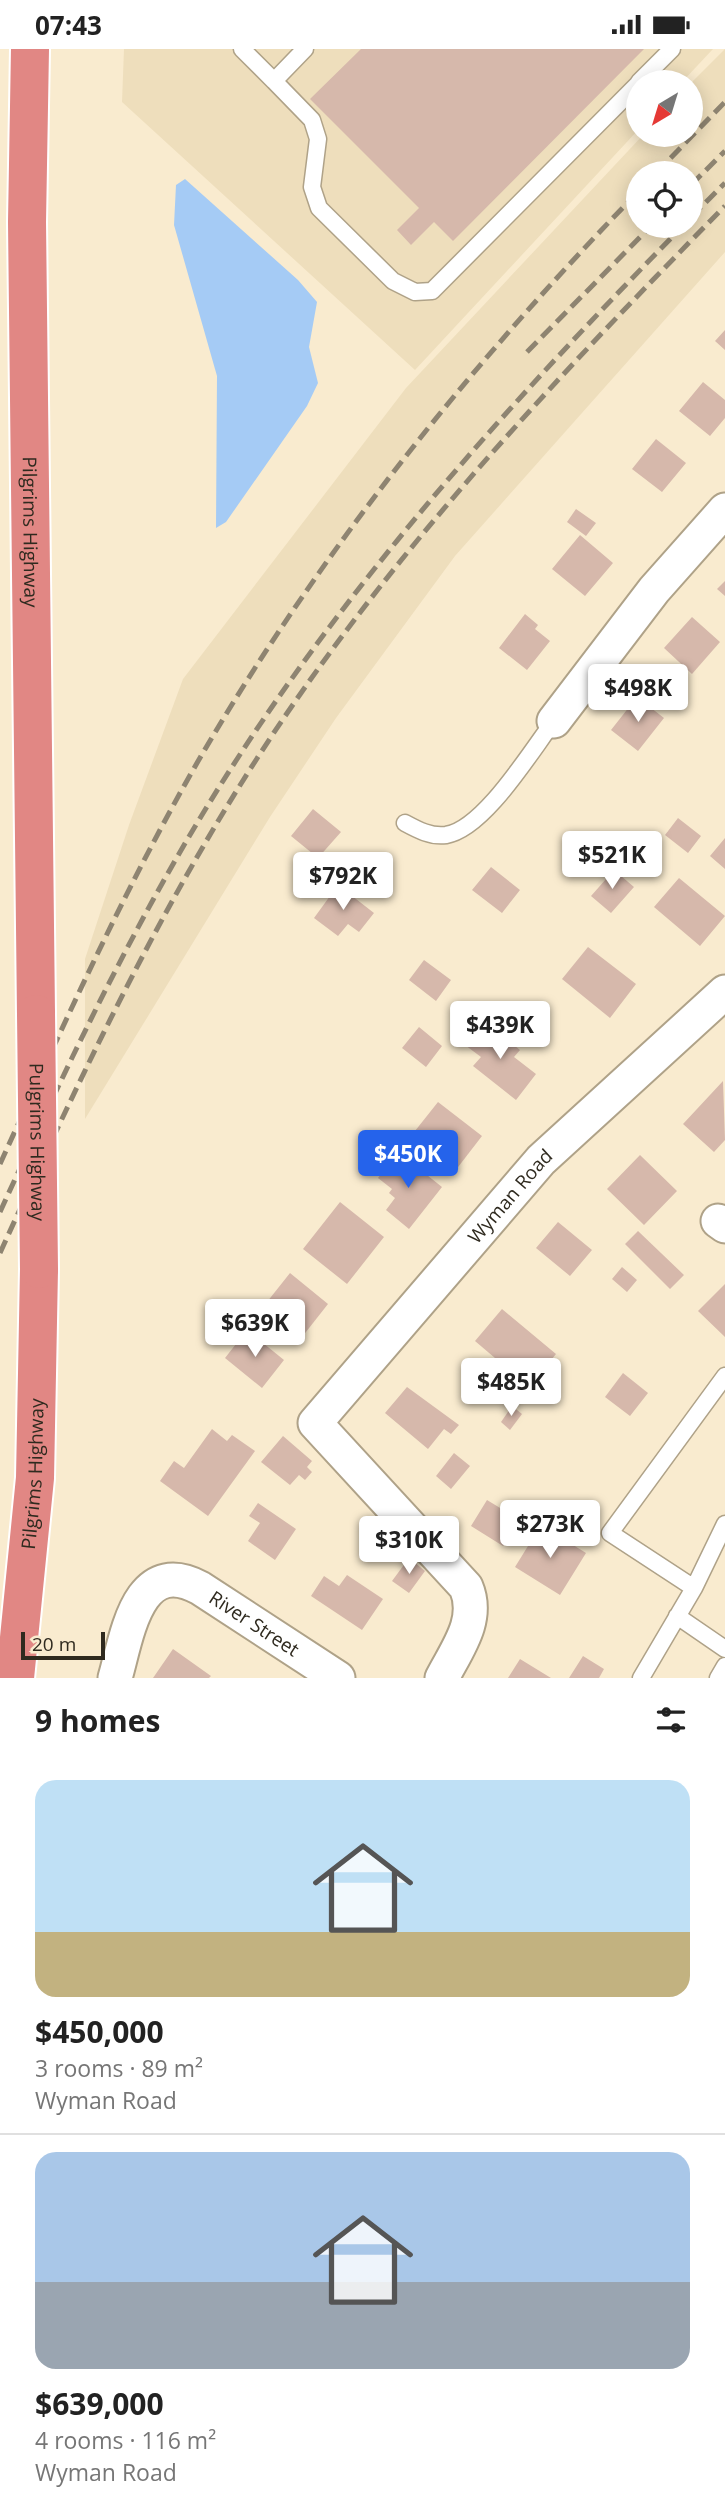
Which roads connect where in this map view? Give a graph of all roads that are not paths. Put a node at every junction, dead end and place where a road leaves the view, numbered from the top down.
1 (30, 49) edge
2 (242, 49) edge
3 (305, 49) edge
4 (672, 49) edge
5 (652, 70) edge
6 (274, 81) junction
7 (626, 96) edge
8 (725, 510) edge
9 (554, 721) joint
10 (405, 823) dead end
11 (725, 992) edge
12 (36, 1014) joint
13 (38, 1269) joint
14 (725, 1376) edge
15 (725, 1524) edge
16 (721, 1544) edge
17 (694, 1588) junction
18 (677, 1616) junction
19 (725, 1649) edge
20 (725, 1666) edge
21 (15, 1678) edge
22 (115, 1678) edge
23 (338, 1678) edge
24 (442, 1678) edge
25 (641, 1678) edge
26 (718, 1678) edge

1 - 12 highway, Pilgrims Highway
2 - 6 lane
3 - 6 lane
4 - 5 lane
6 - 7 lane
8 - 9 street
9 - 10 lane
11 - 24 street, Wyman Road
12 - 13 highway, Pulgrims Highway, bridge
13 - 21 highway, Pilgrims Highway
14 - 17 lane
15 - 16 lane
16 - 17 lane
17 - 18 lane
18 - 19 lane
18 - 25 lane
20 - 26 lane
22 - 23 street, River Street

